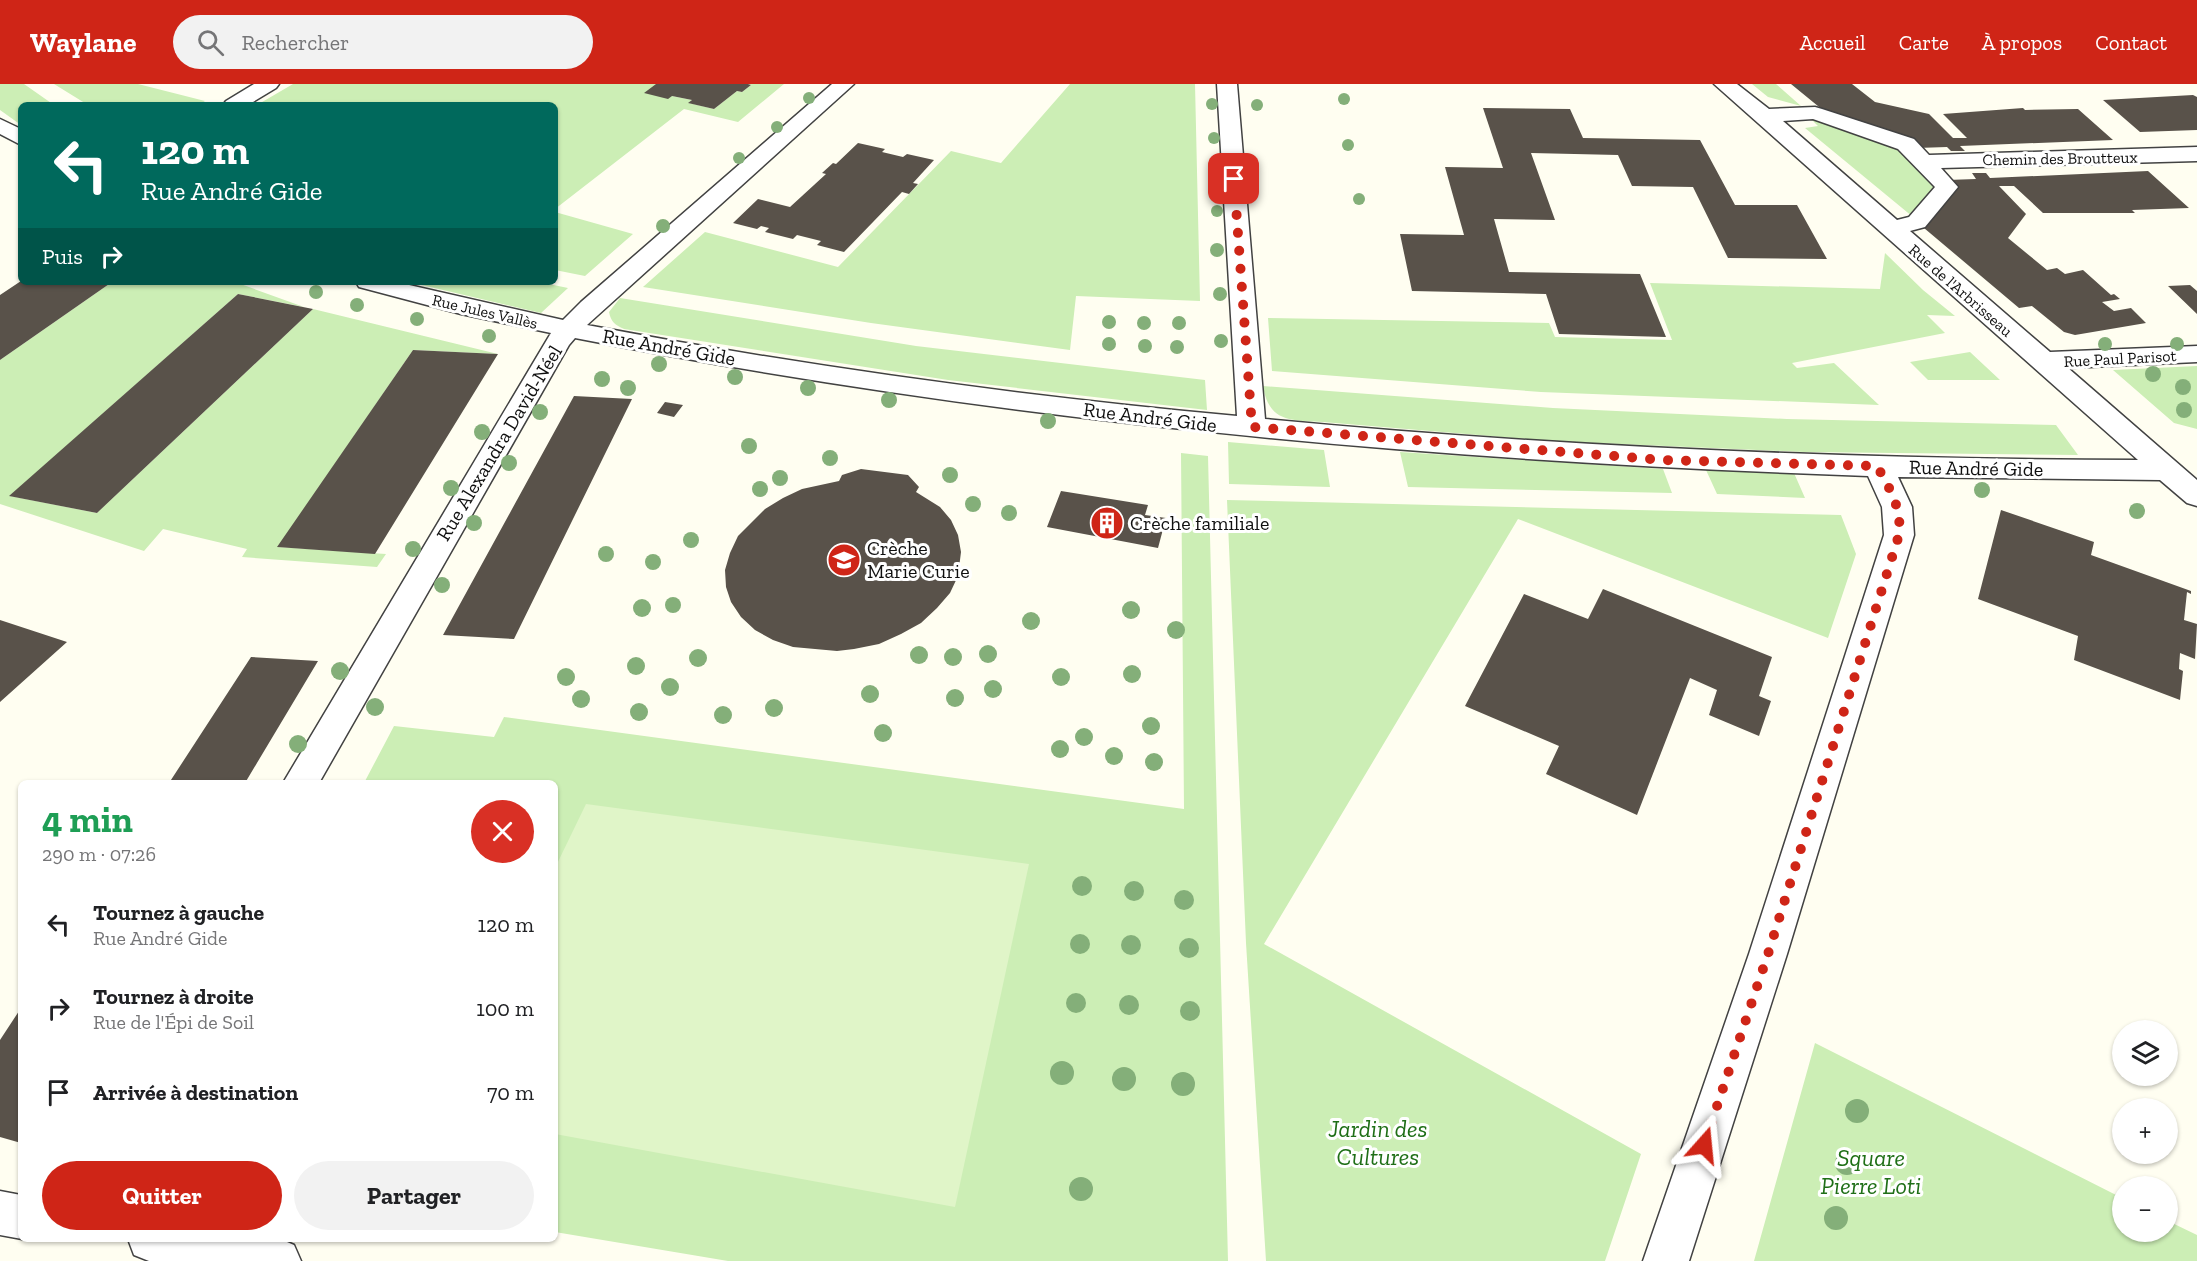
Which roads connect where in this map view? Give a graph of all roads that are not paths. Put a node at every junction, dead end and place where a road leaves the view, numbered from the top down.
1 (269, 84) edge
2 (844, 84) edge
3 (1227, 84) edge
4 (1724, 84) edge
5 (237, 102) edge
6 (1764, 117) junction
7 (0, 125) edge
8 (18, 136) edge
9 (2197, 154) edge
10 (1923, 162) junction
11 (1890, 229) junction
12 (380, 285) edge
13 (567, 330) junction
14 (2197, 354) edge
15 (2043, 361) junction
16 (1252, 427) junction
17 (1877, 466) junction
18 (2170, 470) junction
19 (2197, 496) edge
20 (303, 780) edge
21 (0, 1213) edge
22 (18, 1216) edge
23 (167, 1242) edge
24 (278, 1261) edge
25 (1666, 1261) edge

1 - 5 street
2 - 13 street, Rue Alexandra David-Néel
3 - 16 street
4 - 6 street, Rue de l'Arbrisseau
6 - 10 street
6 - 11 street, Rue de l'Arbrisseau
7 - 8 street
9 - 10 street, Chemin des Broutteux
10 - 11 street
11 - 15 street, Rue de l'Arbrisseau
12 - 13 street, Rue Jules Vallès
13 - 16 street, Rue André Gide
13 - 20 street, Rue Alexandra David-Néel
14 - 15 street, Rue Paul Parisot
15 - 18 street, Rue de l'Arbrisseau
16 - 17 street, Rue André Gide
17 - 18 street, Rue André Gide
17 - 25 street
18 - 19 street, Rue de l'Arbrisseau
21 - 22 street
23 - 24 street

